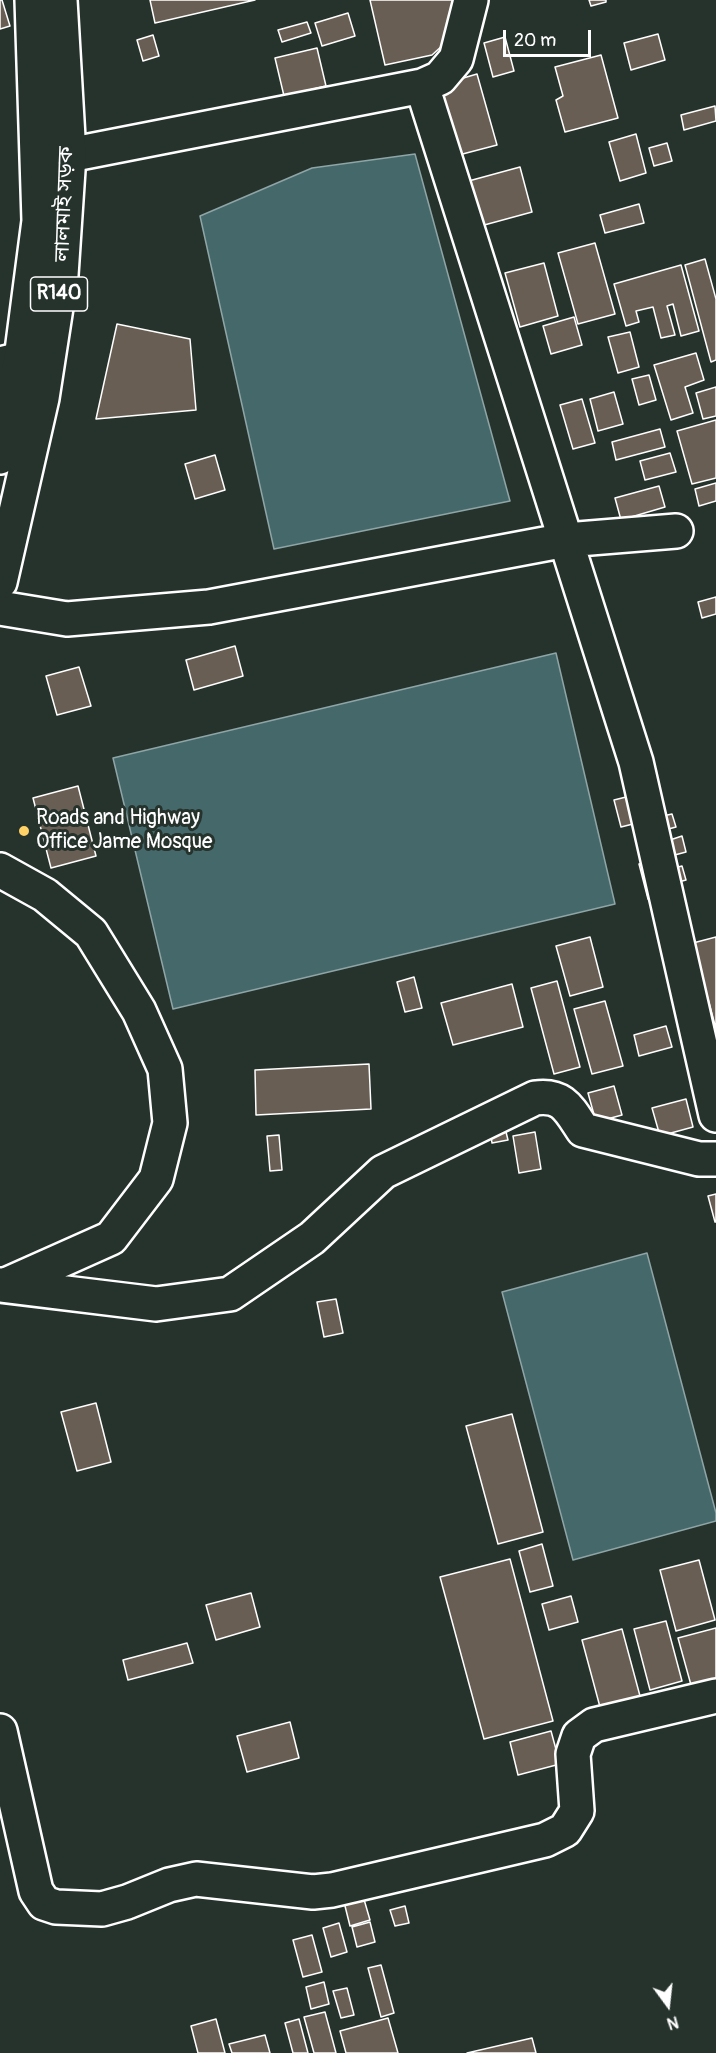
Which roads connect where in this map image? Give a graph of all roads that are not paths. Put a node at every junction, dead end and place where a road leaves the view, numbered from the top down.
1 (32, 0) edge
2 (60, 0) edge
3 (471, 0) edge
4 (422, 86) junction
5 (54, 157) junction
6 (10, 361) edge
7 (0, 457) edge
8 (676, 531) dead end
9 (566, 540) junction
10 (0, 582) edge
11 (0, 608) edge
12 (0, 870) edge
13 (716, 1115) edge
14 (716, 1159) edge
15 (2, 1285) edge
16 (716, 1695) edge
17 (0, 1731) edge

1 - 5 street, লালমাই সড়ক / R140
2 - 5 street, লালমাই সড়ক / R140
3 - 4 street
4 - 5 street
4 - 9 street
5 - 6 street, লালমাই সড়ক / R140
5 - 10 street, লালমাই সড়ক / R140
6 - 7 street, লালমাই সড়ক / R140
8 - 9 street
9 - 11 street
9 - 13 street
12 - 15 street
14 - 15 street
16 - 17 street

